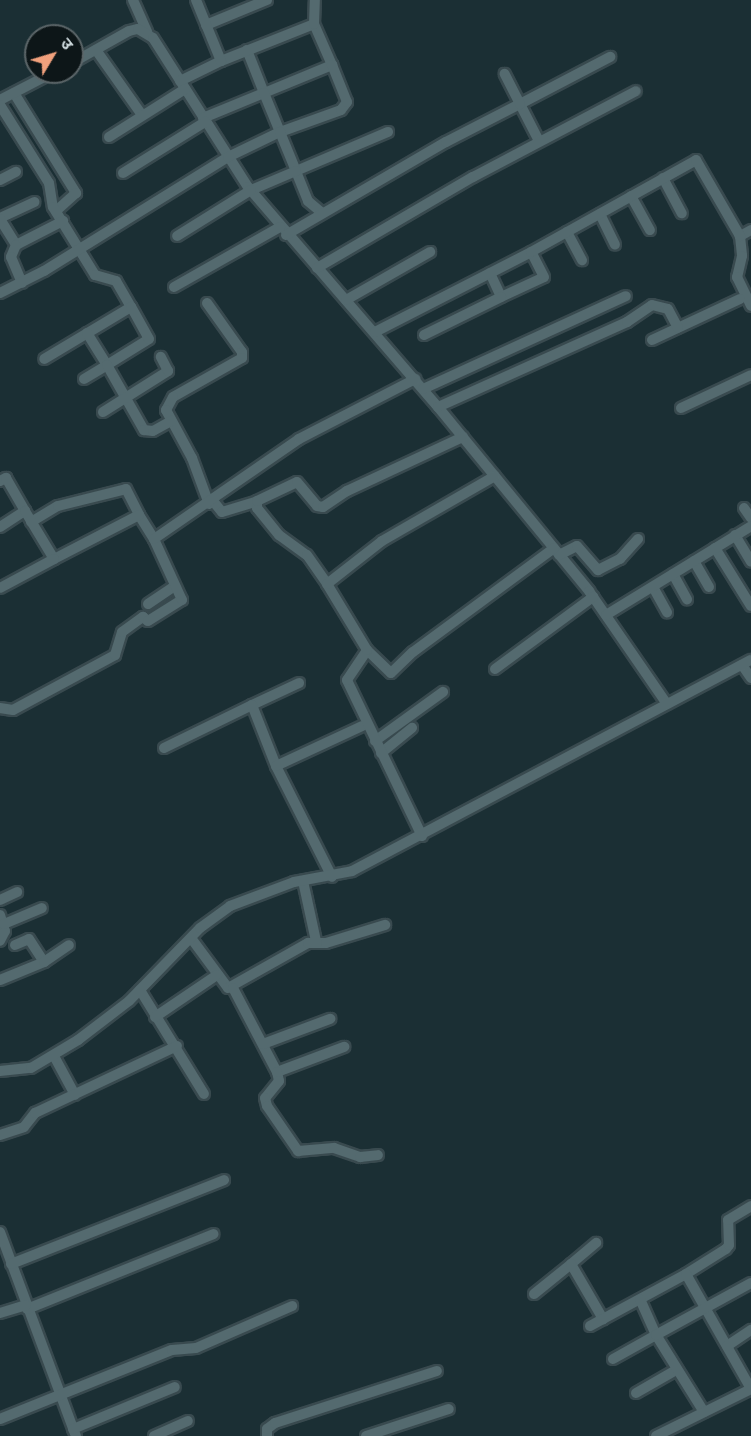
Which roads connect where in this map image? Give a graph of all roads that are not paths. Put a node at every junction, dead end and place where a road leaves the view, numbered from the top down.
1 (133, 0) edge
2 (196, 0) edge
3 (267, 0) edge
4 (315, 0) edge
5 (314, 24) junction
6 (206, 25) junction
7 (147, 32) junction
8 (247, 50) junction
9 (96, 51) junction
10 (84, 57) edge
11 (610, 57) dead end
12 (220, 61) junction
13 (332, 65) junction
14 (505, 74) dead end
15 (31, 84) edge
16 (182, 85) junction
17 (636, 92) dead end
18 (14, 93) junction
19 (264, 93) junction
20 (0, 100) edge
21 (520, 104) junction
22 (0, 105) edge
23 (142, 115) junction
24 (204, 120) junction
25 (280, 132) junction
26 (388, 132) dead end
27 (109, 136) dead end
28 (539, 141) junction
29 (228, 157) junction
30 (296, 171) junction
31 (16, 172) dead end
32 (123, 173) dead end
33 (663, 178) junction
34 (0, 180) edge
35 (251, 190) junction
36 (631, 196) junction
37 (34, 202) dead end
38 (321, 213) junction
39 (682, 213) dead end
40 (600, 214) junction
41 (60, 216) junction
42 (0, 218) edge
43 (650, 230) dead end
44 (751, 230) edge
45 (283, 231) junction
46 (567, 232) junction
47 (177, 236) dead end
48 (740, 236) junction
49 (16, 245) junction
50 (615, 245) dead end
51 (80, 248) junction
52 (430, 252) dead end
53 (531, 252) junction
54 (582, 260) dead end
55 (317, 268) junction
56 (490, 273) junction
57 (22, 283) junction
58 (174, 287) dead end
59 (0, 293) edge
60 (626, 296) dead end
61 (501, 297) junction
62 (740, 299) dead end
63 (346, 300) junction
64 (207, 303) dead end
65 (751, 306) edge
66 (131, 307) junction
67 (678, 328) junction
68 (375, 332) junction
69 (87, 333) junction
70 (424, 335) dead end
71 (652, 340) dead end
72 (161, 357) dead end
73 (44, 359) dead end
74 (106, 365) junction
75 (751, 375) edge
76 (84, 378) dead end
77 (415, 379) junction
78 (423, 389) junction
79 (125, 398) junction
80 (438, 407) junction
81 (681, 408) dead end
82 (103, 411) dead end
83 (171, 421) junction
84 (463, 437) junction
85 (495, 476) junction
86 (0, 482) edge
87 (257, 501) junction
88 (211, 503) junction
89 (744, 508) dead end
90 (25, 511) junction
91 (139, 515) junction
92 (751, 518) edge
93 (31, 522) junction
94 (751, 526) edge
95 (0, 527) edge
96 (735, 535) junction
97 (154, 538) junction
98 (638, 539) dead end
99 (715, 548) junction
100 (557, 551) junction
101 (54, 559) junction
102 (694, 561) junction
103 (751, 562) edge
104 (673, 574) junction
105 (327, 584) junction
106 (175, 586) junction
107 (653, 587) junction
108 (709, 587) dead end
109 (0, 588) edge
110 (593, 597) junction
111 (687, 599) dead end
112 (148, 604) dead end
113 (751, 606) edge
114 (668, 612) dead end
115 (606, 615) junction
116 (367, 650) junction
117 (746, 662) edge
118 (495, 669) dead end
119 (751, 678) edge
120 (299, 683) dead end
121 (443, 692) dead end
122 (667, 704) junction
123 (252, 705) junction
124 (0, 708) edge
125 (362, 726) dead end
126 (412, 728) dead end
127 (375, 741) junction
128 (164, 748) dead end
129 (381, 753) junction
130 (276, 766) junction
131 (422, 836) junction
132 (332, 877) junction
133 (303, 881) junction
134 (17, 892) dead end
135 (0, 900) edge
136 (42, 908) dead end
137 (2, 920) edge
138 (385, 925) dead end
139 (191, 938) junction
140 (0, 941) edge
141 (316, 941) junction
142 (15, 945) dead end
143 (69, 945) dead end
144 (44, 962) junction
145 (217, 975) junction
146 (0, 980) edge
147 (232, 988) junction
148 (140, 990) junction
149 (155, 1017) junction
150 (330, 1019) dead end
151 (263, 1044) junction
152 (177, 1046) junction
153 (344, 1047) dead end
154 (54, 1056) junction
155 (0, 1071) edge
156 (277, 1072) junction
157 (204, 1094) dead end
158 (75, 1095) junction
159 (0, 1135) edge
160 (378, 1155) dead end
161 (224, 1180) dead end
162 (751, 1206) edge
163 (0, 1232) edge
164 (214, 1234) dead end
165 (596, 1243) dead end
166 (2, 1246) edge
167 (11, 1264) junction
168 (571, 1264) junction
169 (686, 1274) junction
170 (751, 1283) edge
171 (534, 1294) dead end
172 (640, 1299) junction
173 (292, 1306) dead end
174 (26, 1307) junction
175 (705, 1308) junction
176 (0, 1313) edge
177 (603, 1319) junction
178 (590, 1326) dead end
179 (751, 1330) edge
180 (656, 1335) junction
181 (727, 1346) junction
182 (613, 1359) dead end
183 (676, 1370) junction
184 (437, 1371) dead end
185 (175, 1387) dead end
186 (751, 1389) edge
187 (636, 1393) dead end
188 (60, 1395) junction
189 (449, 1409) dead end
190 (704, 1412) junction
191 (0, 1419) edge
192 (188, 1421) dead end
193 (75, 1433) edge
194 (264, 1435) edge
195 (154, 1436) edge
196 (366, 1436) edge
197 (656, 1436) edge

1 - 7 street
2 - 6 street
3 - 6 street
4 - 5 street
5 - 8 street
5 - 13 street
6 - 12 street
7 - 9 street
7 - 16 street
8 - 12 street
8 - 19 street
9 - 10 street
9 - 23 street
11 - 21 street
12 - 16 street
13 - 19 street
13 - 25 street
14 - 21 street
15 - 18 street
16 - 23 street
16 - 24 street
17 - 28 street
18 - 20 street
18 - 41 street
19 - 24 street
19 - 25 street
21 - 28 street
21 - 38 street
22 - 41 street
23 - 27 street
24 - 29 street
24 - 32 street
25 - 29 street
25 - 30 street
26 - 30 street
28 - 55 street
29 - 35 street
29 - 51 street
30 - 35 street
30 - 38 street
31 - 34 street
33 - 36 street
33 - 39 street
33 - 48 street
35 - 45 street
35 - 47 street
36 - 40 street
36 - 43 street
37 - 42 street
38 - 45 street
40 - 46 street
40 - 50 street
41 - 49 street
41 - 51 street
42 - 49 street
44 - 48 street
45 - 55 street
45 - 58 street
46 - 53 street
46 - 54 street
48 - 65 street
49 - 57 street
51 - 57 street
51 - 66 street
52 - 63 street
53 - 56 street
53 - 61 street
55 - 63 street
56 - 61 street
56 - 68 street
57 - 59 street
60 - 78 street
61 - 70 street
62 - 67 street
63 - 68 street
64 - 83 street
66 - 69 street
66 - 74 street
67 - 71 street
67 - 80 street
68 - 77 street
69 - 73 street
69 - 74 street
72 - 79 street
74 - 76 street
74 - 79 street
75 - 81 street
77 - 78 street
77 - 88 street
78 - 80 street
79 - 82 street
79 - 83 street
80 - 84 street
83 - 88 street
84 - 85 street
84 - 87 street
85 - 100 street
85 - 105 street
86 - 90 street
87 - 88 street
87 - 105 street
88 - 97 street
89 - 92 street
90 - 93 street
90 - 95 street
91 - 93 street
91 - 97 street
91 - 101 street
93 - 101 street
94 - 96 street
96 - 99 street
96 - 103 street
97 - 106 street
98 - 100 street
99 - 102 street
99 - 113 street
100 - 110 street
100 - 116 street
101 - 109 street
102 - 104 street
102 - 108 street
104 - 107 street
104 - 111 street
105 - 116 street
106 - 112 street
106 - 124 street
107 - 114 street
107 - 115 street
110 - 115 street
110 - 118 street
115 - 122 street
116 - 127 street
117 - 119 street
117 - 122 street
120 - 123 street
121 - 127 street
122 - 131 street
123 - 128 street
123 - 130 street
125 - 130 street
126 - 129 street
127 - 129 street
129 - 131 street
130 - 132 street
131 - 132 street
132 - 133 street
133 - 139 street
133 - 141 street
134 - 135 street
136 - 137 street
137 - 140 street
138 - 141 street
139 - 145 street
139 - 148 street
141 - 147 street
142 - 144 street
143 - 144 street
144 - 146 street
145 - 147 street
145 - 149 street
147 - 151 street
148 - 149 street
148 - 154 street
149 - 152 street
150 - 151 street
151 - 156 street
152 - 157 street
152 - 158 street
153 - 156 street
154 - 155 street
154 - 158 street
156 - 160 street
158 - 159 street
161 - 167 street
162 - 169 street
163 - 166 street
164 - 174 street
165 - 168 street
166 - 167 street
167 - 174 street
168 - 171 street
168 - 177 street
169 - 172 street
169 - 175 street
170 - 175 street
172 - 177 street
172 - 180 street
173 - 188 street
174 - 176 street
174 - 188 street
175 - 180 street
175 - 181 street
177 - 178 street
179 - 181 street
180 - 182 street
180 - 183 street
181 - 186 street
183 - 187 street
183 - 190 street
184 - 194 street
185 - 193 street
186 - 190 street
188 - 191 street
188 - 193 street
189 - 196 street
190 - 197 street
192 - 195 street

